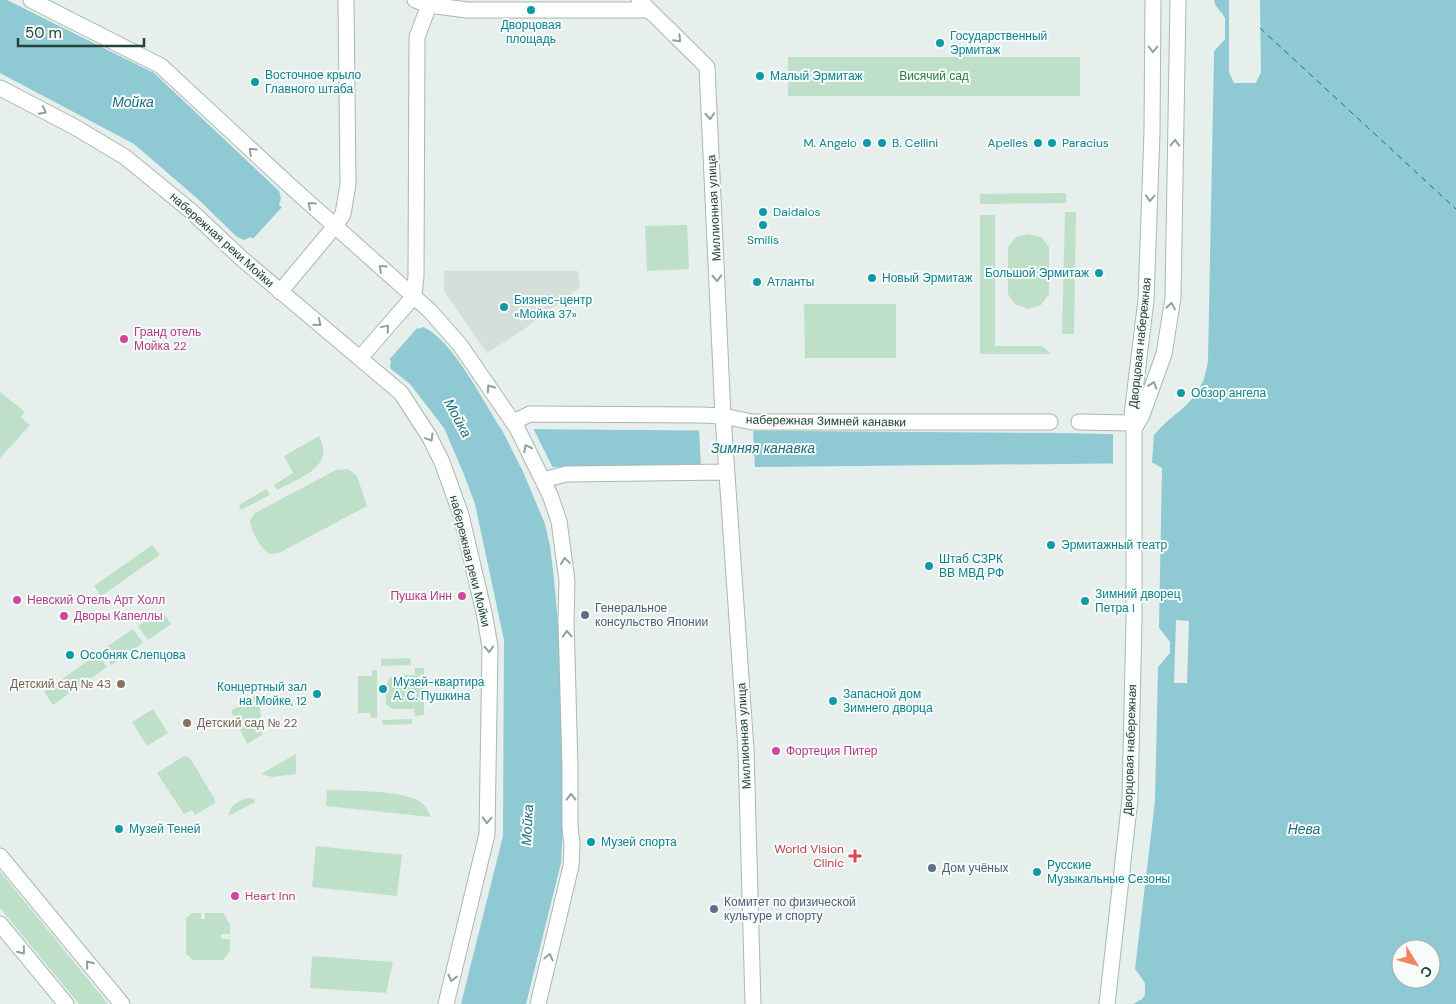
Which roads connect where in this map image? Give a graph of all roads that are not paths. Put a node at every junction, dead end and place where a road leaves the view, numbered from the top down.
1 (31, 0) edge
2 (346, 0) edge
3 (1154, 0) edge
4 (1178, 0) edge
5 (422, 3) edge
6 (589, 5) edge
7 (644, 5) edge
8 (0, 88) edge
9 (335, 226) junction
10 (280, 292) junction
11 (414, 296) junction
12 (360, 358) junction
13 (1050, 422) dead end
14 (1079, 422) dead end
15 (724, 423) junction
16 (515, 425) junction
17 (1133, 426) junction
18 (727, 470) junction
19 (540, 474) junction
20 (0, 856) edge
21 (0, 924) edge
22 (121, 1003) edge
23 (66, 1004) edge
24 (446, 1004) edge
25 (538, 1004) edge
26 (753, 1004) edge
27 (1106, 1004) edge

9 -> 1 street
2 - 9 street
3 -> 17 street, Дворцовая набережная
17 -> 4 street, Дворцовая набережная
5 - 6 street
5 - 11 street
6 - 7 street
7 -> 15 street, Миллионная улица
8 -> 10 street, набережная реки Мойки
9 - 10 street
11 -> 9 street
10 -> 12 street, набережная реки Мойки
12 -> 11 street
16 -> 11 street
12 -> 24 street, набережная реки Мойки
13 - 15 street, набережная Зимней канавки
14 - 17 street
15 - 16 street, набережная Зимней канавки
15 - 18 street, Миллионная улица
19 -> 16 street
17 - 27 street, Дворцовая набережная
18 - 19 street
18 - 26 street, Миллионная улица
25 -> 19 street
22 -> 20 street
21 -> 23 street

